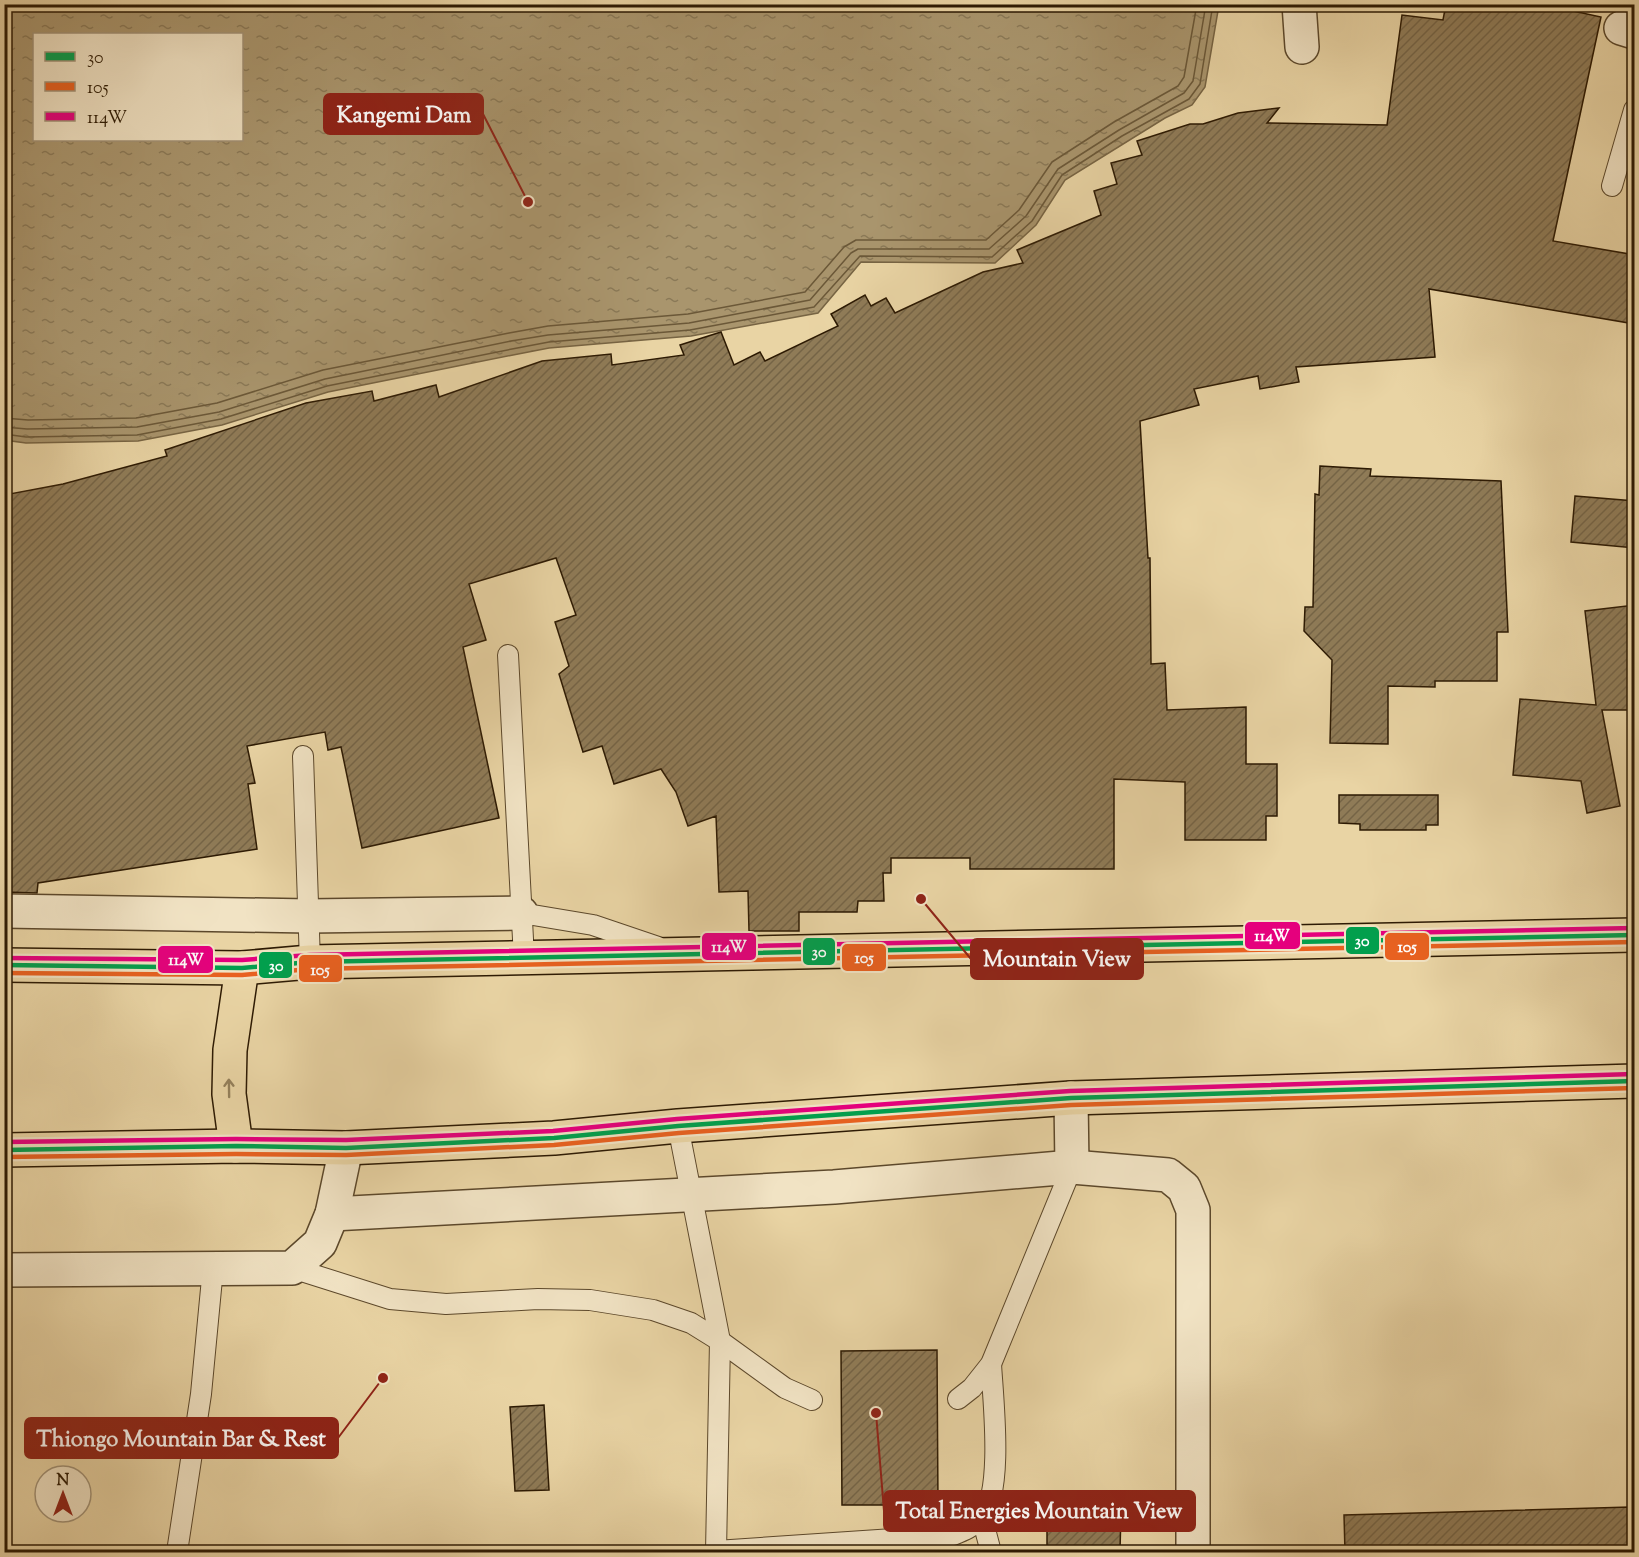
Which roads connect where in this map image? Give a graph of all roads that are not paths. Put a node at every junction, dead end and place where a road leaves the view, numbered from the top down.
1 (1299, 4) edge
2 (1302, 47) dead end
3 (1635, 110) edge
4 (1612, 186) dead end
5 (508, 655) dead end
6 (303, 756) dead end
7 (4, 911) edge
8 (521, 913) junction
9 (309, 916) junction
10 (1635, 935) edge
11 (678, 955) junction
12 (524, 958) junction
13 (310, 962) junction
14 (4, 965) edge
15 (242, 968) junction
16 (1635, 1081) edge
17 (1071, 1098) junction
18 (678, 1126) junction
19 (236, 1146) junction
20 (346, 1148) junction
21 (4, 1150) edge
22 (1072, 1167) junction
23 (692, 1195) junction
24 (332, 1215) junction
25 (213, 1268) junction
26 (292, 1268) junction
27 (4, 1270) edge
28 (720, 1341) junction
29 (991, 1364) junction
30 (958, 1399) dead end
31 (812, 1400) dead end
32 (982, 1518) junction
33 (177, 1552) edge
34 (716, 1552) edge
35 (991, 1552) edge
36 (1193, 1552) edge

1 - 2 street
3 - 4 lane
5 - 8 lane
6 - 9 lane
7 - 9 street
8 - 9 street
8 - 11 lane
8 - 12 lane
9 - 13 lane
10 - 11 highway
11 - 12 highway
12 - 13 highway
13 - 15 highway
14 - 15 highway
19 -> 15 highway
16 - 17 highway
17 - 18 highway
17 - 22 street
18 - 20 highway
18 - 23 lane
19 - 20 highway
19 - 21 highway
20 - 24 street
22 - 23 street
22 - 29 lane
22 - 36 street
23 - 24 street
23 - 28 lane
24 - 26 street
25 - 26 street
25 - 27 street
25 - 33 lane
26 - 28 lane
28 - 31 lane
28 - 34 lane
29 - 30 lane
29 - 32 lane
32 - 34 lane
32 - 35 lane

